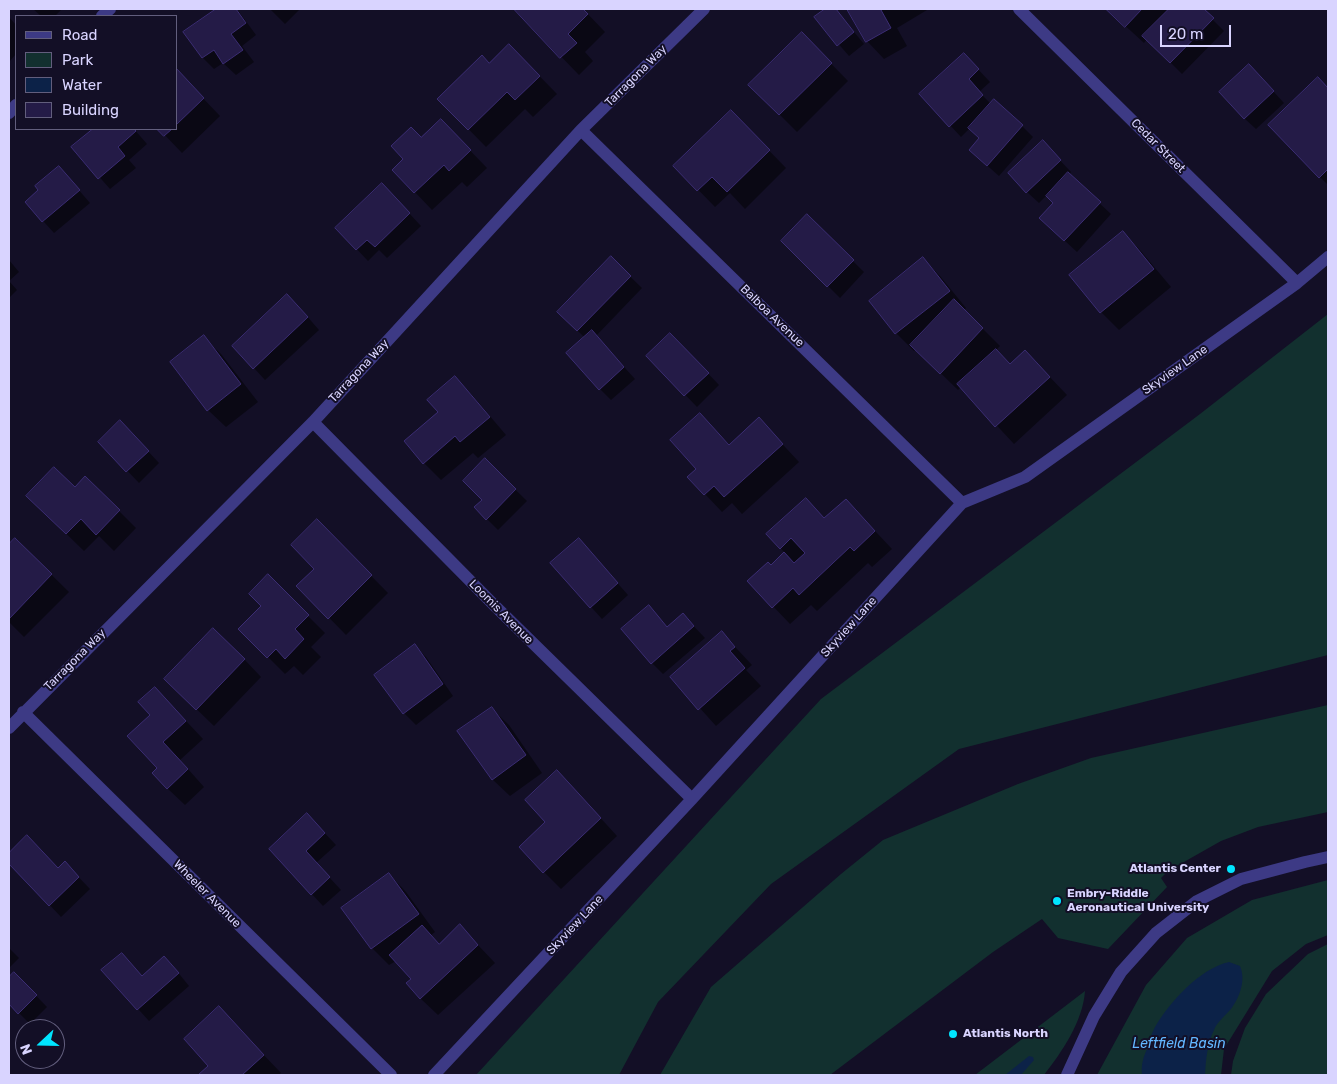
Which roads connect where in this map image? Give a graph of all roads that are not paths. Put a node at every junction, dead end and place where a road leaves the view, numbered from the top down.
1 (704, 9) edge
2 (1019, 9) edge
3 (582, 130) junction
4 (1328, 256) edge
5 (1297, 283) junction
6 (313, 422) junction
7 (962, 503) junction
8 (23, 712) junction
9 (9, 728) edge
10 (692, 799) junction
11 (1328, 857) edge
12 (391, 1075) edge
13 (434, 1075) edge
14 (1067, 1075) edge

1 - 3 street, Tarragona Way
2 - 5 street, Cedar Street
3 - 6 street, Tarragona Way
3 - 7 street, Balboa Avenue
4 - 5 street, Skyview Lane
5 - 7 street, Skyview Lane
6 - 8 street, Tarragona Way
6 - 10 street, Loomis Avenue
7 - 10 street, Skyview Lane
8 - 9 street, Tarragona Way
8 - 12 street, Wheeler Avenue
10 - 13 street, Skyview Lane
11 - 14 street

